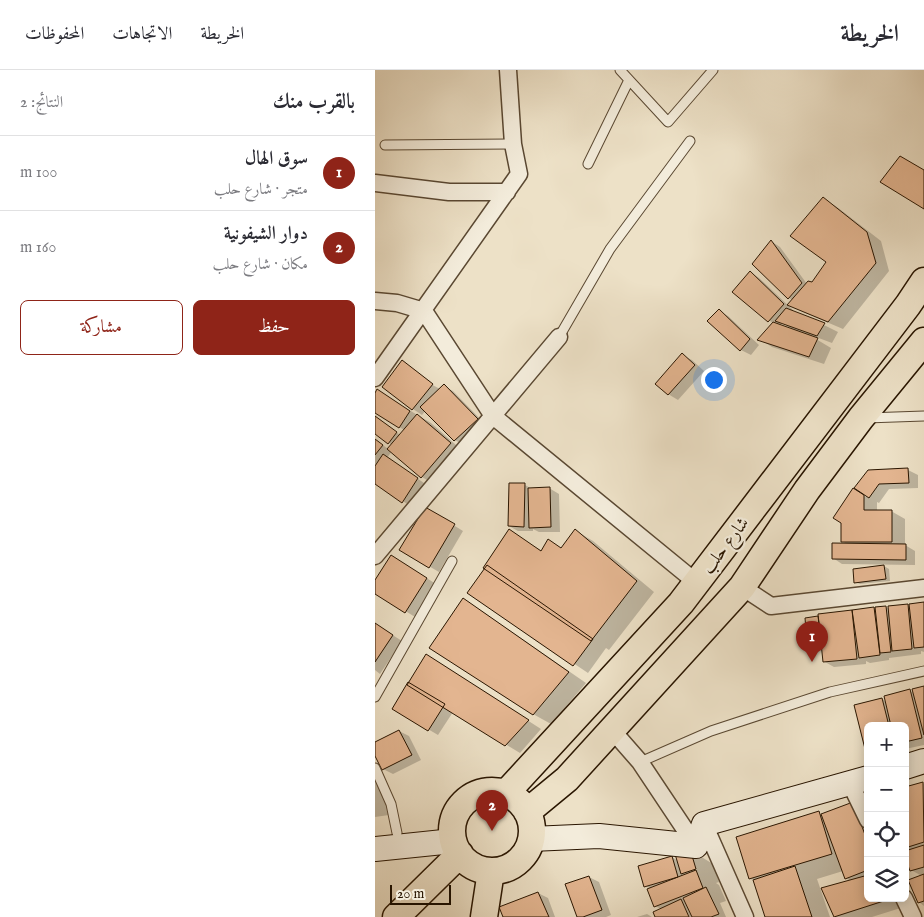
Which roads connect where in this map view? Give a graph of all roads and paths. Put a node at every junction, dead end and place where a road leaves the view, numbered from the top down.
1 (509, 70) edge
2 (620, 70) edge
3 (713, 70) edge
4 (629, 80) junction
5 (690, 141) dead end
6 (513, 144) junction
7 (385, 145) dead end
8 (588, 164) dead end
9 (375, 183) edge
10 (507, 192) junction
11 (924, 281) edge
12 (375, 301) edge
13 (424, 311) junction
14 (559, 337) joint
15 (924, 341) edge
16 (375, 378) edge
17 (493, 416) junction
18 (924, 416) edge
19 (861, 418) junction
20 (375, 556) edge
21 (452, 561) dead end
22 (697, 583) junction
23 (742, 587) junction
24 (924, 588) edge
25 (924, 671) edge
26 (375, 697) edge
27 (612, 730) junction
28 (924, 761) edge
29 (640, 762) junction
30 (909, 766) edge
31 (375, 768) edge
32 (859, 780) edge
33 (506, 793) junction
34 (527, 812) junction
35 (866, 812) edge
36 (386, 834) edge
37 (700, 835) junction
38 (531, 839) junction
39 (455, 840) junction
40 (375, 850) edge
41 (491, 871) junction
42 (907, 902) edge
43 (396, 917) edge
44 (485, 917) edge
45 (745, 917) edge
46 (913, 917) edge

1 - 6 street
2 - 4 lane
3 - 4 lane
4 - 8 lane
5 - 14 lane
6 - 7 lane
6 - 10 street
9 - 10 street
10 - 13 street
11 - 22 main road, شارع حلب
12 - 13 street
13 - 16 street
13 - 17 street
14 - 17 street
15 - 19 main road, شارع حلب
17 - 20 street
17 - 22 street
18 - 19 lane
19 - 23 main road, شارع حلب
21 - 26 lane
22 - 33 main road, شارع حلب
23 - 24 street
23 - 27 main road, شارع حلب
25 - 29 lane
27 - 29 street
27 - 34 main road, شارع حلب
28 - 30 street
29 - 37 street
31 - 36 lane
32 - 35 street
32 - 37 street
33 - 34 main road
33 - 39 main road
34 - 38 main road
36 - 39 street
37 - 38 street
37 - 45 street
38 - 41 main road
39 - 40 street
39 - 41 main road
39 - 43 main road
41 - 44 main road
42 - 46 street

